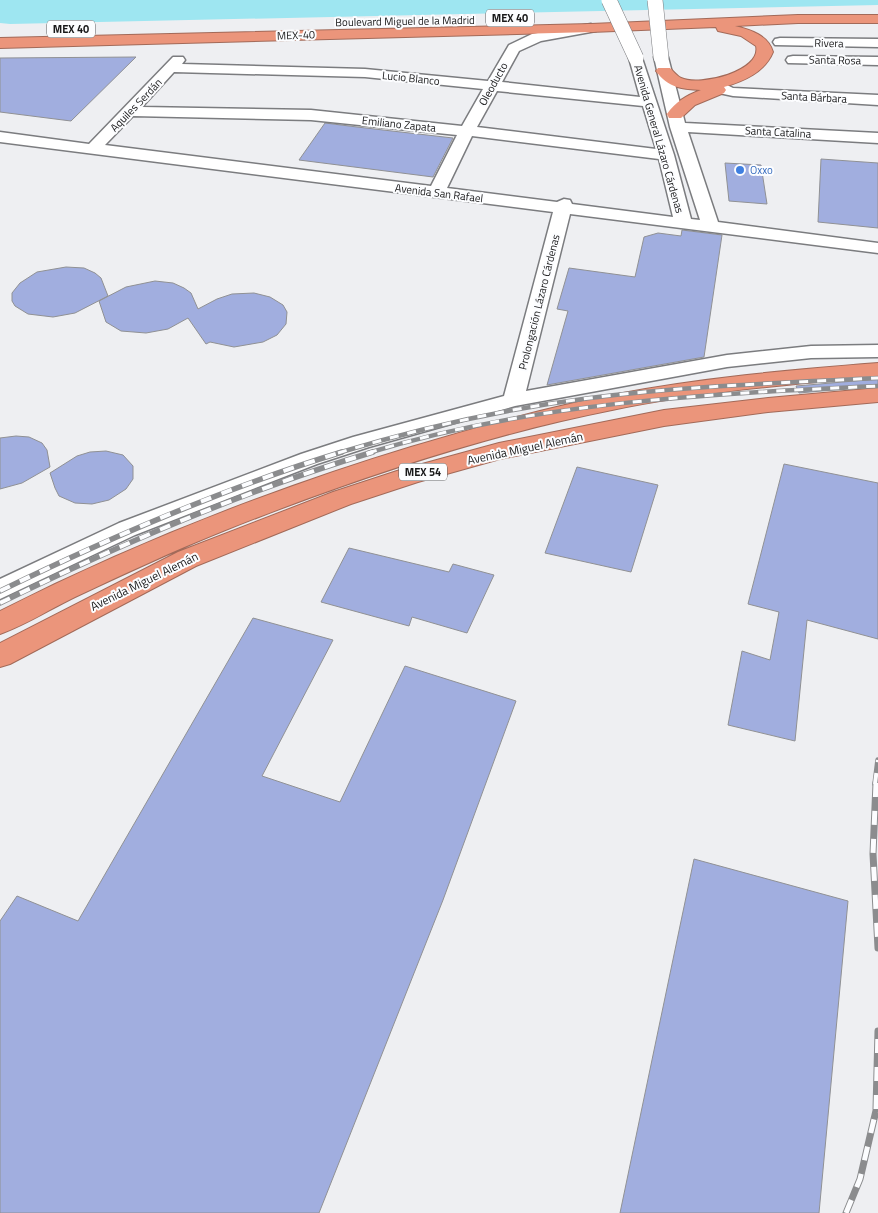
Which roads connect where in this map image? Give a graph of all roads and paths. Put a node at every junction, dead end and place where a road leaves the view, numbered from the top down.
1 (609, 0) edge
2 (655, 0) edge
3 (878, 10) edge
4 (878, 19) edge
5 (649, 26) junction
6 (878, 27) edge
7 (591, 28) junction
8 (0, 30) edge
9 (780, 42) junction
10 (0, 43) edge
11 (878, 43) edge
12 (793, 60) dead end
13 (878, 61) edge
14 (175, 64) joint
15 (662, 64) junction
16 (721, 86) junction
17 (491, 87) junction
18 (744, 88) junction
19 (878, 100) edge
20 (650, 102) junction
21 (131, 111) junction
22 (676, 120) junction
23 (0, 131) edge
24 (467, 131) junction
25 (0, 137) edge
26 (878, 138) edge
27 (95, 146) junction
28 (666, 156) junction
29 (436, 190) junction
30 (702, 202) junction
31 (563, 207) junction
32 (681, 216) junction
33 (710, 225) junction
34 (760, 228) junction
35 (878, 242) edge
36 (878, 248) edge
37 (878, 351) edge
38 (878, 370) edge
39 (878, 395) edge
40 (513, 400) junction
41 (0, 590) edge
42 (0, 622) edge
43 (57, 625) junction
44 (0, 656) edge
45 (0, 668) edge

1 - 20 street, Avenida General Lázaro Cárdenas, bridge
2 - 15 street, Avenida General Lázaro Cárdenas, bridge
3 - 8 highway, Boulevard Miguel de la Madrid / MEX 40
4 - 5 highway, MEX 40
5 - 7 highway, MEX 40
5 - 16 highway
6 - 9 highway
7 - 10 highway, MEX-40 / MEX 40
7 - 17 street, Oleoducto
9 - 11 street, Rivera
9 - 18 highway
12 - 13 street, Santa Rosa
14 - 17 street, Lucio Blanco
14 - 21 street, Aquiles Serdán
15 - 16 highway
15 - 22 street, Avenida General Lázaro Cárdenas
16 - 18 highway
16 - 22 highway
17 - 20 street, Lucio Blanco
17 - 24 street, Oleoducto
18 - 19 street, Santa Bárbara
20 - 28 street, Avenida General Lázaro Cárdenas
21 - 24 street, Emiliano Zapata
21 - 27 street, Aquiles Serdán
22 - 26 street, Santa Catalina
22 - 30 street, Avenida General Lázaro Cárdenas
23 - 27 street, Avenida San Rafael
24 - 28 street, Emiliano Zapata
24 - 29 street, Oleoducto
25 - 27 street, Avenida San Rafael
27 - 29 street, Avenida San Rafael
28 - 32 street, Avenida General Lázaro Cárdenas
29 - 31 street, Avenida San Rafael
30 - 33 street, Avenida General Lázaro Cárdenas
30 - 34 street
31 - 32 street, Avenida San Rafael
31 - 32 street, Avenida San Rafael
31 - 40 street, Prolongación Lázaro Cárdenas
32 - 33 street, Avenida San Rafael
33 - 34 street, Avenida San Rafael
33 - 36 street, Avenida San Rafael
34 - 35 street, Avenida San Rafael
37 - 40 street
38 - 42 highway, Avenida Miguel Alemán / MEX 54
39 - 43 highway, Avenida Miguel Alemán / MEX 54
40 - 41 street
43 - 44 highway, Avenida Miguel Alemán / MEX 54
43 - 45 highway

